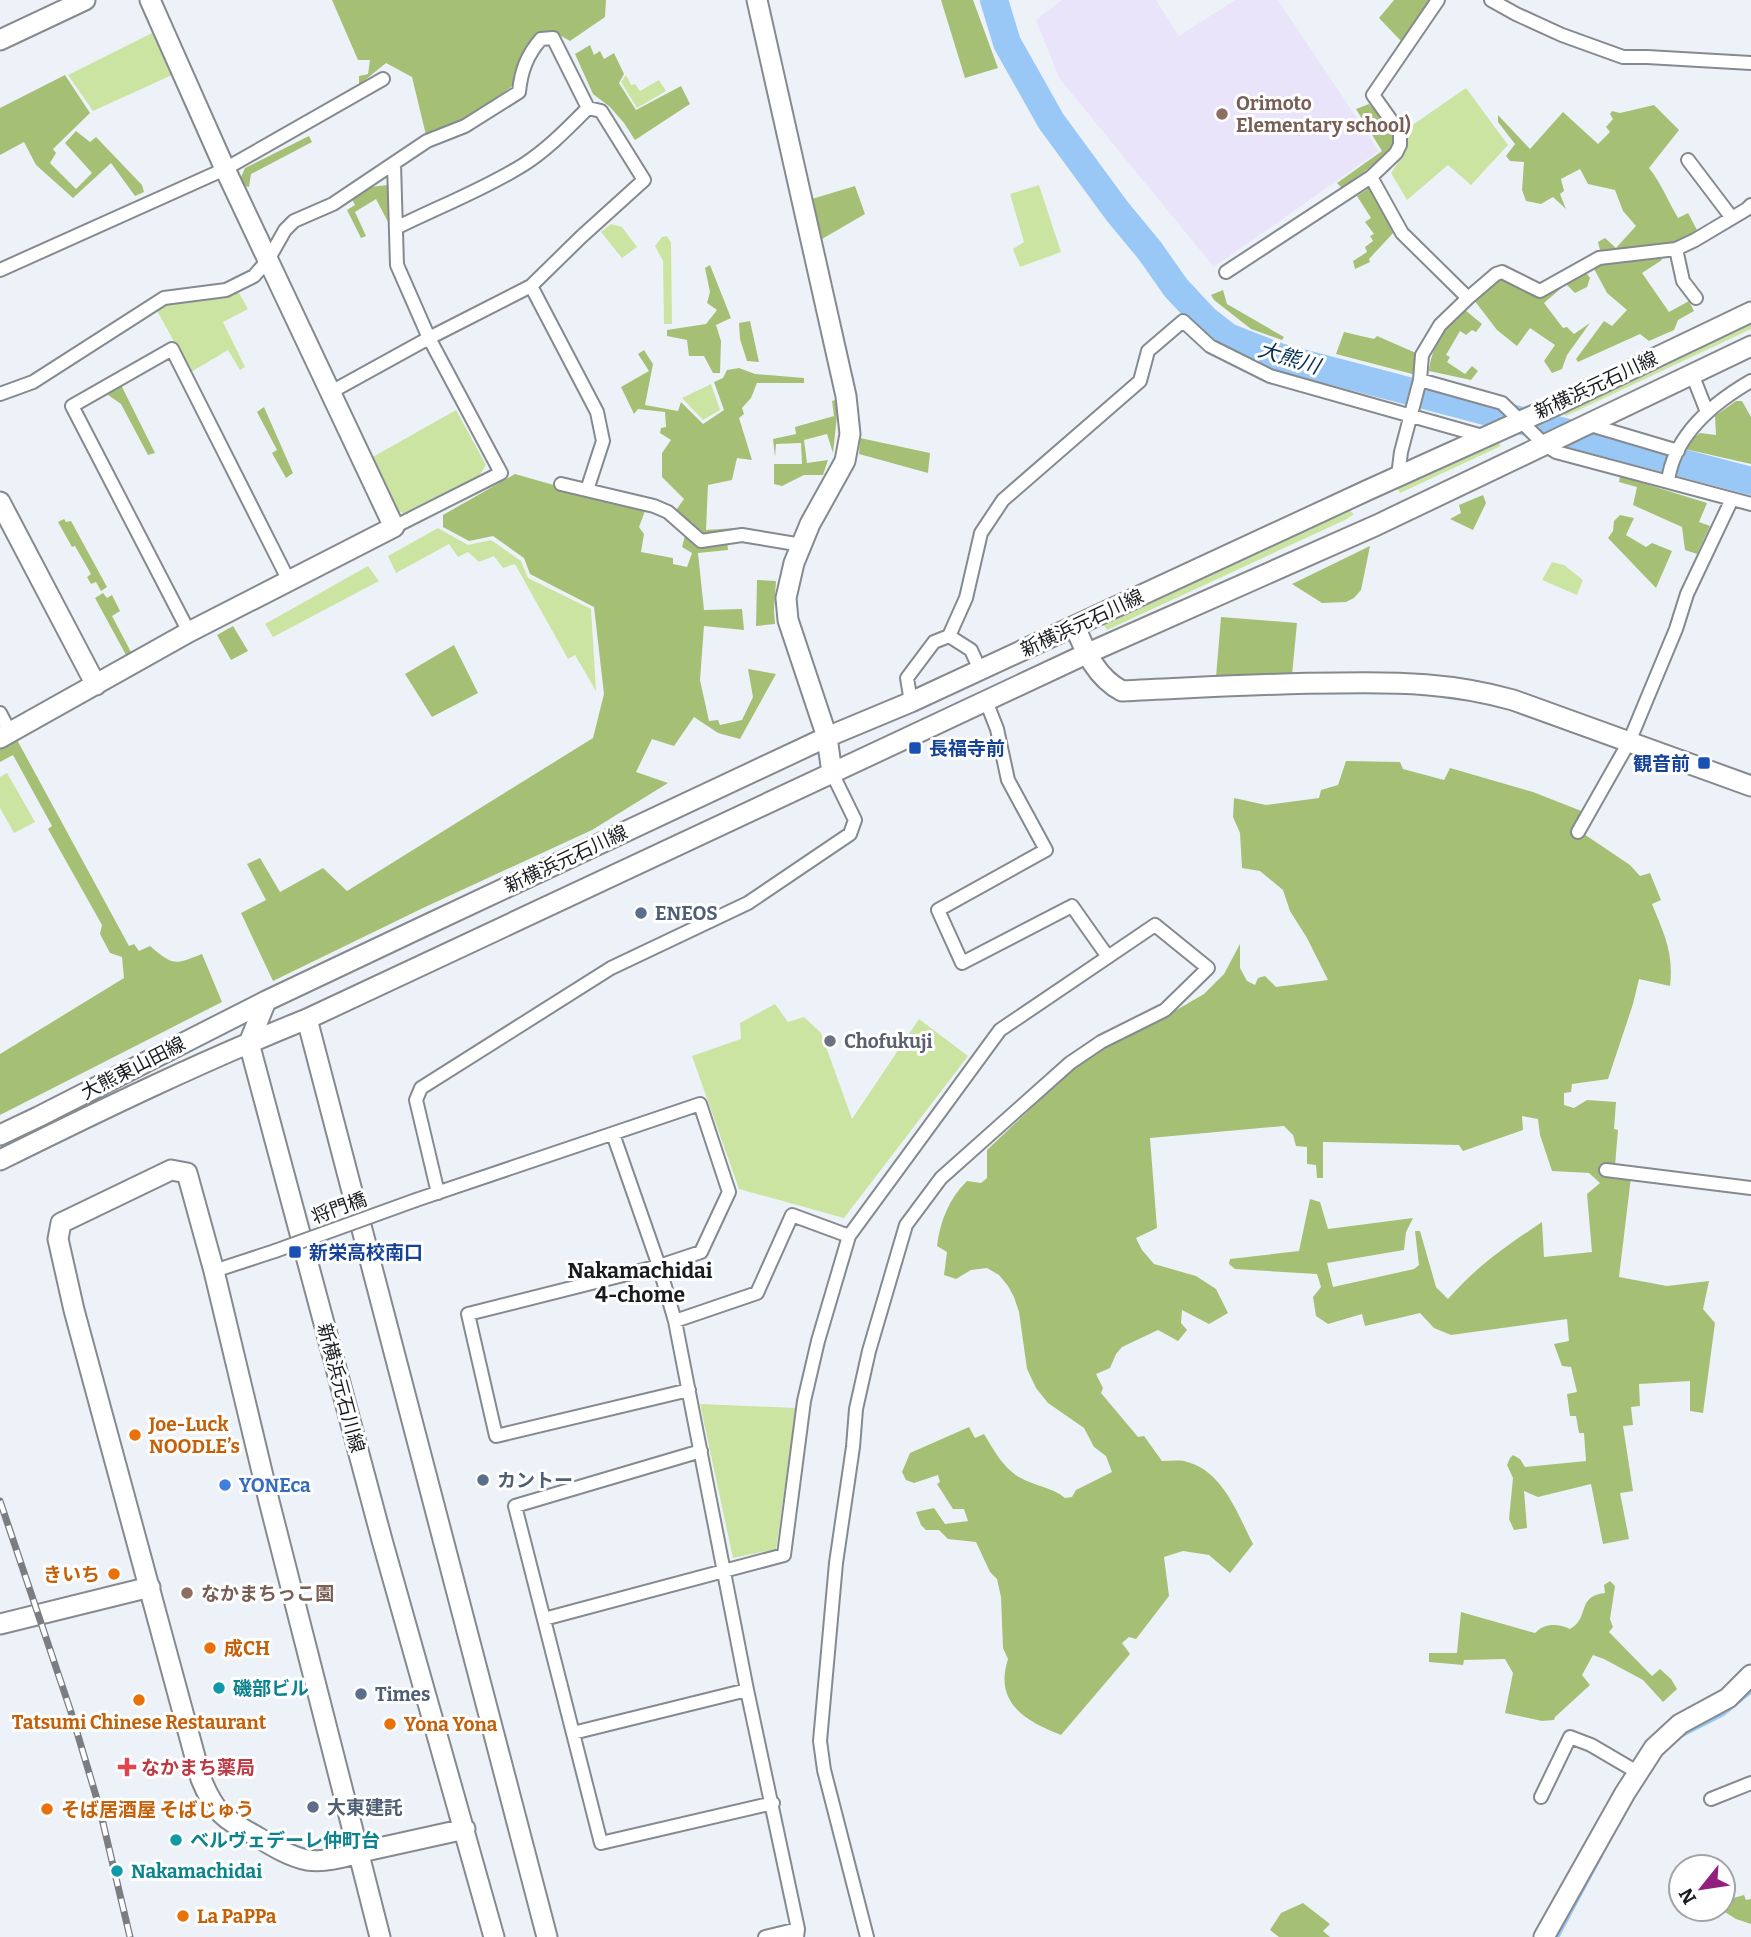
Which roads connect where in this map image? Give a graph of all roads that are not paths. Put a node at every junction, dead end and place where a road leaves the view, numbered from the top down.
1 (85, 0) edge
2 (150, 0) edge
3 (757, 0) edge
4 (1438, 0) edge
5 (1491, 0) edge
6 (0, 40) edge
7 (1751, 64) edge
8 (383, 79) dead end
9 (588, 108) junction
10 (1688, 160) dead end
11 (394, 164) junction
12 (225, 169) junction
13 (1371, 177) junction
14 (1751, 205) edge
15 (1732, 218) junction
16 (396, 228) junction
17 (1676, 249) junction
18 (268, 260) junction
19 (0, 270) edge
20 (1226, 272) dead end
21 (531, 286) junction
22 (1468, 298) junction
23 (1696, 298) dead end
24 (1751, 312) edge
25 (429, 338) junction
26 (1751, 346) edge
27 (1692, 374) junction
28 (1420, 380) junction
29 (1751, 381) edge
30 (331, 392) junction
31 (0, 394) edge
32 (1707, 412) junction
33 (1411, 415) junction
34 (1521, 420) junction
35 (1587, 424) junction
36 (1486, 436) junction
37 (1545, 444) junction
38 (1676, 454) junction
39 (515, 469) dead end
40 (501, 473) junction
41 (1398, 476) junction
42 (1669, 479) junction
43 (561, 484) dead end
44 (587, 490) junction
45 (1732, 499) junction
46 (0, 502) edge
47 (1751, 504) edge
48 (394, 527) junction
49 (802, 545) junction
50 (289, 581) junction
51 (1075, 626) junction
52 (189, 632) junction
53 (949, 636) junction
54 (1086, 654) junction
55 (980, 670) junction
56 (96, 685) junction
57 (986, 701) junction
58 (911, 702) junction
59 (0, 713) edge
60 (5, 735) edge
61 (827, 737) junction
62 (1629, 742) junction
63 (832, 773) junction
64 (1751, 786) edge
65 (1578, 832) dead end
66 (1108, 957) junction
67 (266, 1001) junction
68 (307, 1019) junction
69 (249, 1043) junction
70 (613, 1134) junction
71 (0, 1135) edge
72 (0, 1160) edge
73 (1606, 1170) dead end
74 (1751, 1188) edge
75 (439, 1193) junction
76 (849, 1236) junction
77 (659, 1266) junction
78 (214, 1271) junction
79 (675, 1321) junction
80 (689, 1390) junction
81 (701, 1451) junction
82 (725, 1570) junction
83 (150, 1587) junction
84 (544, 1619) junction
85 (0, 1624) edge
86 (1751, 1675) edge
87 (747, 1690) junction
88 (573, 1733) junction
89 (1637, 1772) junction
90 (1751, 1783) edge
91 (1541, 1797) dead end
92 (1711, 1799) dead end
93 (773, 1802) junction
94 (465, 1829) junction
95 (358, 1853) junction
96 (798, 1933) edge
97 (380, 1937) edge
98 (494, 1937) edge
99 (547, 1937) edge
100 (765, 1937) edge
101 (867, 1937) edge
102 (1544, 1937) edge

1 - 6 street
2 - 12 street
3 - 49 street
4 - 13 street
5 - 7 street
8 - 12 street
9 - 11 street
9 - 16 street
9 - 21 street
10 - 15 street
11 - 16 street
11 - 18 street
12 - 18 street
12 - 19 street
13 - 20 street
13 - 22 street
14 - 15 street
15 - 17 street
16 - 25 street
17 - 22 street
17 - 23 street
18 - 30 street
18 - 31 street
21 - 25 street
21 - 44 street
22 - 28 street
24 - 34 street, 新横浜元石川線
25 - 30 street
25 - 40 street
26 - 27 street, 新横浜元石川線
27 - 32 street
27 - 35 street, 新横浜元石川線
28 - 33 street
28 - 34 street
29 - 32 street
30 - 48 street
32 - 38 street
33 - 36 street
33 - 41 street
33 - 53 street
34 - 36 street, 新横浜元石川線
34 - 37 street
35 - 37 street, 新横浜元石川線
35 - 38 street
36 - 41 street, 新横浜元石川線
37 - 42 street
37 - 54 street, 新横浜元石川線
38 - 42 street
39 - 40 street
40 - 48 street
41 - 51 street, 新横浜元石川線
42 - 45 street
43 - 44 street
44 - 49 street
45 - 47 street
45 - 62 street
46 - 56 street
48 - 50 street
49 - 61 street
50 - 52 street
50 - 52 street
51 - 54 street
51 - 55 street, 新横浜元石川線
52 - 56 street
53 - 55 street
53 - 58 street
54 - 57 street, 新横浜元石川線
54 - 62 street
55 - 58 street, 新横浜元石川線
56 - 60 street
57 - 63 street, 新横浜元石川線
57 - 66 street
58 - 61 street, 新横浜元石川線
59 - 60 street
61 - 63 street
61 - 67 street, 新横浜元石川線
62 - 64 street
62 - 65 street
63 - 68 street, 新横浜元石川線
63 - 75 street
66 - 76 street
66 - 101 street
67 - 68 street
67 - 69 street
67 - 71 street, 大熊東山田線
68 - 69 street, 新横浜元石川線
68 - 99 street
69 - 72 street, 大熊東山田線
69 - 94 street, 新横浜元石川線
70 - 75 street, 将門橋
70 - 77 street
70 - 77 street, 将門橋
73 - 74 street
75 - 78 street, 将門橋, bridge
76 - 79 street
76 - 82 street
77 - 79 street
77 - 80 street
78 - 83 street
78 - 95 street
79 - 80 street
80 - 81 street
81 - 82 street
81 - 84 street
82 - 84 street
82 - 87 street
83 - 85 street
83 - 95 street
84 - 88 street
86 - 89 street
87 - 88 street
87 - 93 street
88 - 93 street
89 - 91 street
89 - 102 street
90 - 92 street
93 - 96 street
94 - 95 street
94 - 98 street, 新横浜元石川線
95 - 97 street
96 - 100 street

